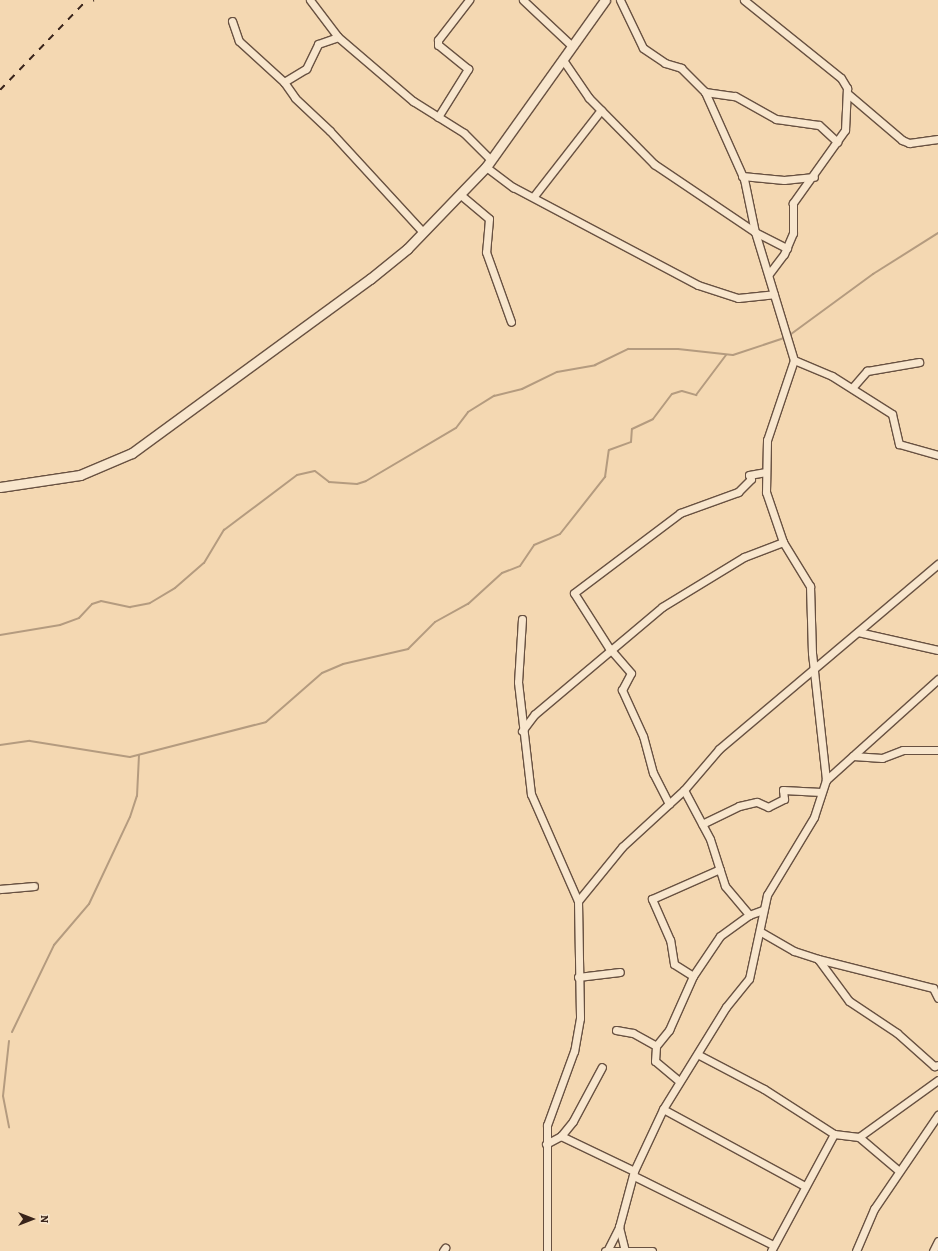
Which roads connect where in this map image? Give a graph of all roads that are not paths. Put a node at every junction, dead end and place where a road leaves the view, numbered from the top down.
1 (310, 0) edge
2 (469, 0) edge
3 (523, 0) edge
4 (605, 0) edge
5 (620, 0) edge
6 (744, 0) edge
7 (232, 21) dead end
8 (338, 37) junction
9 (572, 46) junction
10 (563, 60) junction
11 (284, 82) junction
12 (705, 92) junction
13 (848, 94) junction
14 (601, 110) junction
15 (438, 117) junction
16 (938, 138) edge
17 (837, 142) junction
18 (489, 164) junction
19 (742, 176) junction
20 (814, 177) junction
21 (462, 196) junction
22 (534, 196) junction
23 (424, 232) junction
24 (755, 232) junction
25 (787, 248) junction
26 (769, 274) junction
27 (774, 294) junction
28 (511, 322) dead end
29 (794, 360) junction
30 (919, 362) dead end
31 (852, 388) junction
32 (938, 455) edge
33 (766, 472) junction
34 (0, 487) edge
35 (783, 542) junction
36 (938, 564) edge
37 (522, 619) dead end
38 (858, 632) junction
39 (609, 648) junction
40 (938, 650) edge
41 (815, 670) junction
42 (938, 678) edge
43 (522, 731) junction
44 (938, 750) edge
45 (853, 756) junction
46 (826, 780) junction
47 (684, 790) junction
48 (821, 792) junction
49 (669, 804) junction
50 (702, 824) junction
51 (720, 869) junction
52 (34, 886) dead end
53 (0, 889) edge
54 (578, 902) junction
55 (763, 910) junction
56 (748, 915) junction
57 (761, 932) junction
58 (818, 959) junction
59 (620, 972) dead end
60 (693, 976) junction
61 (578, 977) junction
62 (938, 998) edge
63 (616, 1030) dead end
64 (656, 1046) junction
65 (699, 1056) junction
66 (938, 1065) edge
67 (602, 1067) dead end
68 (938, 1080) edge
69 (680, 1081) junction
70 (663, 1109) junction
71 (938, 1115) edge
72 (834, 1134) junction
73 (561, 1136) junction
74 (859, 1137) junction
75 (546, 1144) junction
76 (899, 1171) junction
77 (634, 1173) junction
78 (804, 1186) junction
79 (619, 1227) junction
80 (938, 1241) edge
81 (772, 1248) edge
82 (625, 1250) edge
83 (547, 1251) edge
84 (606, 1251) edge
85 (652, 1251) edge
86 (856, 1251) edge
87 (933, 1251) edge

1 - 8 street
2 - 15 street
3 - 9 street
4 - 9 street
5 - 12 street
6 - 13 street
7 - 11 street
8 - 11 street
8 - 15 street
9 - 10 street
10 - 14 street
10 - 18 street
11 - 23 street
12 - 17 street
12 - 19 street
13 - 16 street
13 - 17 street
14 - 22 street
14 - 24 street
15 - 18 street
17 - 20 street
18 - 21 street
18 - 22 street
19 - 20 street
19 - 24 street
20 - 25 street
21 - 23 street
21 - 28 street
22 - 27 street
23 - 34 street
24 - 25 street
24 - 26 street
25 - 26 street
26 - 27 street
27 - 29 street
29 - 31 street
29 - 33 street
30 - 31 street
31 - 32 street
33 - 35 street
33 - 39 street
35 - 39 street
35 - 41 street
36 - 38 street
37 - 43 street
38 - 40 street
38 - 41 street
39 - 43 street
39 - 49 street
41 - 46 street
41 - 47 street
42 - 45 street
43 - 54 street
44 - 45 street
45 - 46 street
46 - 48 street
47 - 49 street
47 - 50 street
48 - 50 street
48 - 55 street
49 - 54 street
50 - 51 street
51 - 56 street
51 - 60 street
52 - 53 street
54 - 61 street
55 - 56 street
55 - 57 street
56 - 60 street
57 - 58 street
57 - 65 street
58 - 62 street
58 - 66 street
59 - 61 street
60 - 64 street
61 - 75 street
63 - 64 street
64 - 69 street
65 - 69 street
65 - 72 street
67 - 73 street
68 - 74 street
69 - 70 street
70 - 77 street
70 - 78 street
71 - 76 street
72 - 74 street
72 - 78 street
73 - 75 street
73 - 77 street
74 - 76 street
75 - 83 street
76 - 86 street
77 - 79 street
77 - 81 street
78 - 81 street
79 - 82 street
79 - 84 street
80 - 87 street
82 - 84 street
82 - 85 street

